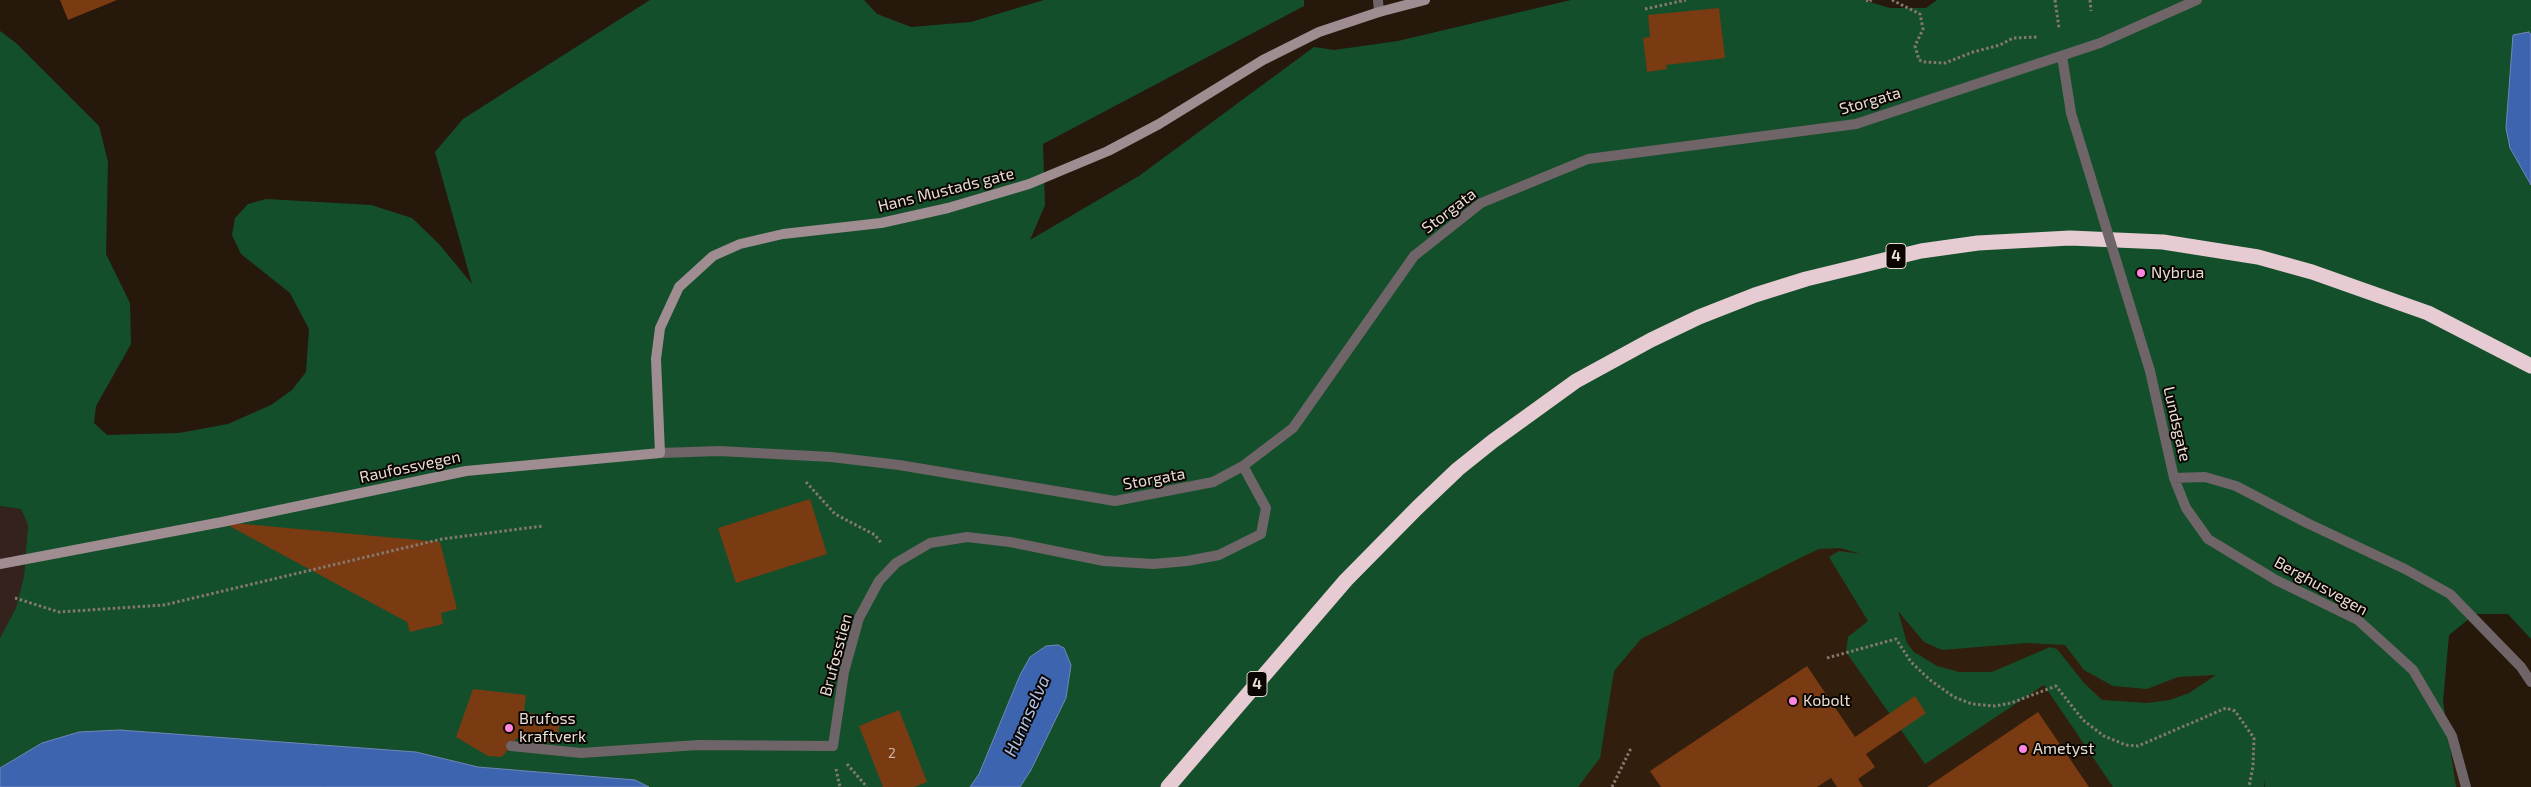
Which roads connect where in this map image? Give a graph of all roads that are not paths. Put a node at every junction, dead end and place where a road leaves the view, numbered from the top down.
1 (1378, 0) edge
2 (1425, 0) edge
3 (2198, 0) edge
4 (1379, 12) junction
5 (2062, 56) junction
6 (2531, 366) edge
7 (660, 453) junction
8 (831, 457) joint
9 (1242, 466) junction
10 (2174, 478) junction
11 (0, 564) edge
12 (2531, 682) edge
13 (511, 746) dead end
14 (1168, 787) edge
15 (2466, 787) edge

1 - 4 street
2 - 4 main road, Hans Mustads gate
3 - 5 street, Storgata
4 - 7 main road, Hans Mustads gate
5 - 9 street, Storgata
5 - 10 street, Lundsgate, bridge
6 - 14 highway, 4
7 - 8 street, Raufossvegen
7 - 11 main road, Raufossvegen
8 - 9 street, Storgata
9 - 13 street, Brufosstien
10 - 12 street, Lundsgate
10 - 15 street, Berghusvegen

